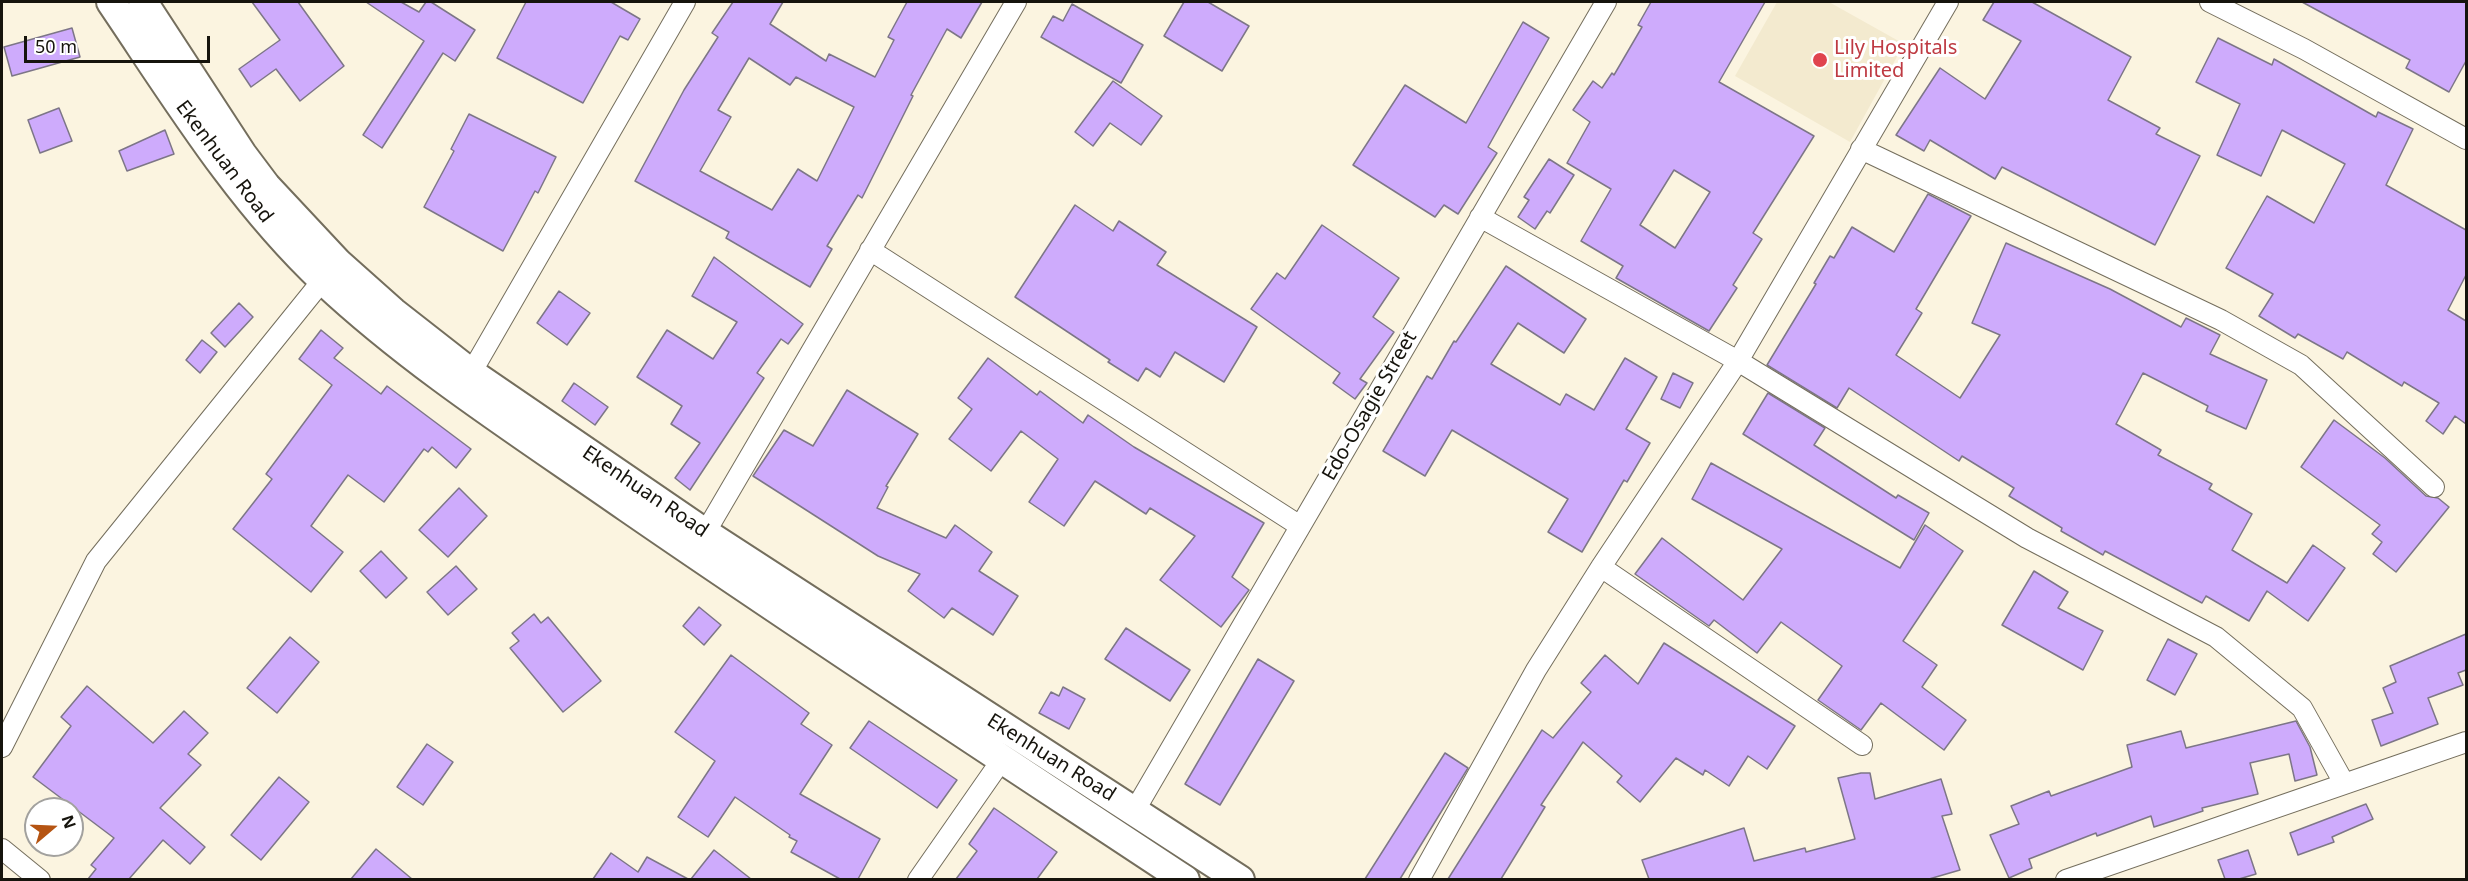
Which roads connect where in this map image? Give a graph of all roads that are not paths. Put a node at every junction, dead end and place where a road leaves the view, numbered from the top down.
1 (111, 2) edge
2 (143, 2) edge
3 (685, 2) edge
4 (1016, 2) edge
5 (1606, 2) edge
6 (1948, 2) edge
7 (2210, 2) edge
8 (2466, 139) edge
9 (1861, 149) junction
10 (1480, 217) junction
11 (870, 250) junction
12 (330, 271) junction
13 (1738, 361) junction
14 (471, 373) junction
15 (2434, 487) dead end
16 (1300, 526) junction
17 (705, 533) junction
18 (1600, 567) junction
19 (2466, 742) edge
20 (1862, 746) dead end
21 (2, 747) edge
22 (1003, 758) junction
23 (2344, 783) junction
24 (1135, 810) junction
25 (2, 849) edge
26 (40, 879) edge
27 (918, 879) edge
28 (1185, 879) edge
29 (1240, 879) edge
30 (1419, 879) edge
31 (2066, 879) edge

1 - 12 main road, Ekenhuan Road
2 - 12 main road, Ekenhuan Road
3 - 14 street
4 - 11 street
5 - 10 street, Edo-Osagie Street
6 - 9 street
7 - 8 street
9 - 13 street
9 - 15 street
10 - 13 street
10 - 16 street, Edo-Osagie Street
11 - 16 street
11 - 17 street
12 - 14 main road, Ekenhuan Road
12 - 21 street
12 - 22 main road, Ekenhuan Road
13 - 18 street
13 - 23 street
14 - 17 main road, Ekenhuan Road
16 - 24 street, Edo-Osagie Street
17 - 24 main road, Ekenhuan Road
18 - 20 street
18 - 30 street
19 - 23 street
22 - 27 street
22 - 28 main road, Ekenhuan Road
23 - 31 street
24 - 29 main road, Ekenhuan Road
25 - 26 street

